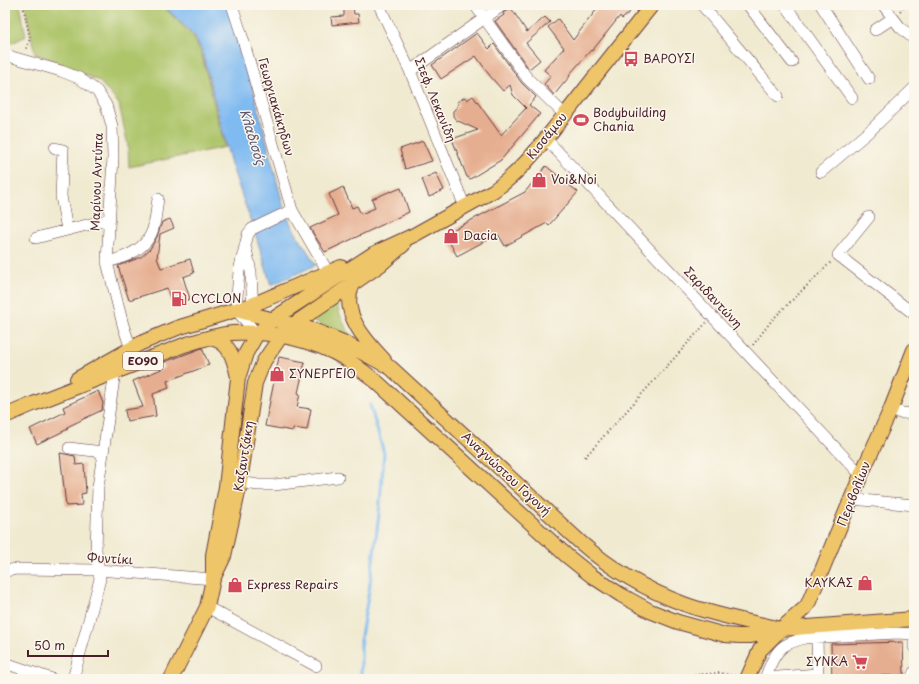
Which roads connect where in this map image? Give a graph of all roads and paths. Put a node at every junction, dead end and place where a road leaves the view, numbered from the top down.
1 (23, 5) edge
2 (232, 5) edge
3 (379, 5) edge
4 (475, 5) edge
5 (503, 5) edge
6 (652, 5) edge
7 (748, 5) edge
8 (785, 5) edge
9 (821, 5) edge
10 (704, 6) edge
11 (888, 12) edge
12 (484, 18) junction
13 (875, 30) dead end
14 (914, 39) edge
15 (5, 55) edge
16 (22, 60) junction
17 (792, 62) dead end
18 (410, 71) junction
19 (869, 79) dead end
20 (914, 88) edge
21 (778, 96) dead end
22 (852, 98) dead end
23 (564, 114) junction
24 (546, 139) junction
25 (55, 148) dead end
26 (821, 172) dead end
27 (158, 199) dead end
28 (465, 207) junction
29 (289, 212) junction
30 (869, 217) dead end
31 (110, 219) junction
32 (67, 230) junction
33 (414, 235) junction
34 (36, 238) dead end
35 (245, 246) junction
36 (373, 254) junction
37 (838, 255) junction
38 (107, 262) junction
39 (328, 272) junction
40 (353, 284) junction
41 (252, 309) junction
42 (236, 310) junction
43 (914, 314) edge
44 (712, 316) junction
45 (273, 319) junction
46 (294, 324) junction
47 (257, 334) junction
48 (281, 336) junction
49 (207, 338) junction
50 (131, 349) junction
51 (914, 350) edge
52 (747, 353) junction
53 (112, 367) junction
54 (391, 368) junction
55 (238, 378) junction
56 (890, 410) junction
57 (914, 414) edge
58 (5, 416) edge
59 (69, 448) dead end
60 (103, 452) junction
61 (585, 457) dead end
62 (861, 475) junction
63 (338, 477) dead end
64 (240, 482) junction
65 (852, 499) junction
66 (914, 505) edge
67 (98, 570) junction
68 (5, 571) edge
69 (213, 579) junction
70 (207, 607) junction
71 (914, 619) edge
72 (780, 629) junction
73 (914, 634) edge
74 (817, 638) junction
75 (914, 647) edge
76 (5, 663) edge
77 (316, 666) dead end
78 (914, 672) edge
79 (818, 676) edge
80 (45, 678) edge
81 (744, 678) edge
82 (765, 678) edge
83 (73, 679) edge
84 (171, 679) edge
85 (639, 679) edge
86 (911, 679) edge

1 - 16 path
2 - 29 street, Γεωργιακάκηδων
3 - 18 street, Στεφ. Λεκανίδη
4 - 12 street
5 - 12 street
6 - 23 main road, Κισσάμου / ΕΟ90
7 - 17 street
8 - 22 street
9 - 19 street
10 - 21 street
11 - 13 street
11 - 14 street
12 - 18 street
12 - 23 street
15 - 16 street, Μαρίνου Αντύπα
16 - 31 street, Μαρίνου Αντύπα
18 - 28 street, Στεφ. Λεκανίδη
20 - 26 street
23 - 24 main road, Κισσάμου / ΕΟ90
24 - 28 main road, Κισσάμου / ΕΟ90
24 - 44 street, Σαριδαντώνη
25 - 32 street
27 - 38 street
28 - 33 main road, Κισσάμου / ΕΟ90
29 - 35 street
29 - 39 street, Γεωργιακάκηδων
30 - 37 street
31 - 32 street
31 - 38 street, Μαρίνου Αντύπα
32 - 34 street
33 - 36 main road, Κισσάμου / ΕΟ90
33 - 40 main road, Κισσάμου / ΕΟ90
35 - 41 street
35 - 42 street
36 - 39 main road, ΕΟ90
36 - 45 main road, Κισσάμου / ΕΟ90
37 - 43 street
37 - 52 path
38 - 50 street, Μαρίνου Αντύπα
39 - 41 main road, ΕΟ90
40 - 46 main road, Κισσάμου / ΕΟ90
40 - 54 main road
41 - 42 main road, ΕΟ90
41 - 45 main road, Αναγνώστου Γογονή
41 - 47 street
42 - 47 street
42 - 50 main road, ΕΟ90
44 - 52 street, Σαριδαντώνη
44 - 61 path
45 - 46 main road, Αναγνώστου Γογονή
45 - 47 main road, Κισσάμου / ΕΟ90
46 - 48 main road, Κισσάμου / ΕΟ90
46 - 54 main road, Αναγνώστου Γογονή
47 - 48 main road, ΕΟ90
47 - 49 main road, ΕΟ90
47 - 55 main road, Καζαντζάκη
48 - 64 main road, Καζαντζάκη
48 - 72 main road, Αναγνώστου Γογονή
49 - 53 main road, ΕΟ90
49 - 55 main road
50 - 53 main road, ΕΟ90
51 - 56 main road, Περιβολίων
52 - 62 street, Σαριδαντώνη
53 - 58 main road, ΕΟ90
53 - 60 street
54 - 72 main road, Αναγνώστου Γογονή
55 - 69 main road, Καζαντζάκη
56 - 57 street
56 - 62 main road, Περιβολίων
59 - 60 street
60 - 67 street
62 - 65 main road, Περιβολίων
63 - 64 street
64 - 69 main road, Καζαντζάκη
65 - 66 street
65 - 72 main road, Περιβολίων
67 - 68 street, Φυντίκι
67 - 69 street, Φυντίκι
67 - 83 street
69 - 70 main road, Καζαντζάκη
70 - 77 street
70 - 84 main road, Καζαντζάκη
71 - 72 main road, Αναγνώστου Γογονή
71 - 73 street
72 - 81 main road, Περιβολίων
73 - 74 street
73 - 75 street
74 - 79 street
74 - 82 street
76 - 80 street
78 - 86 street
79 - 82 street
81 - 85 path

